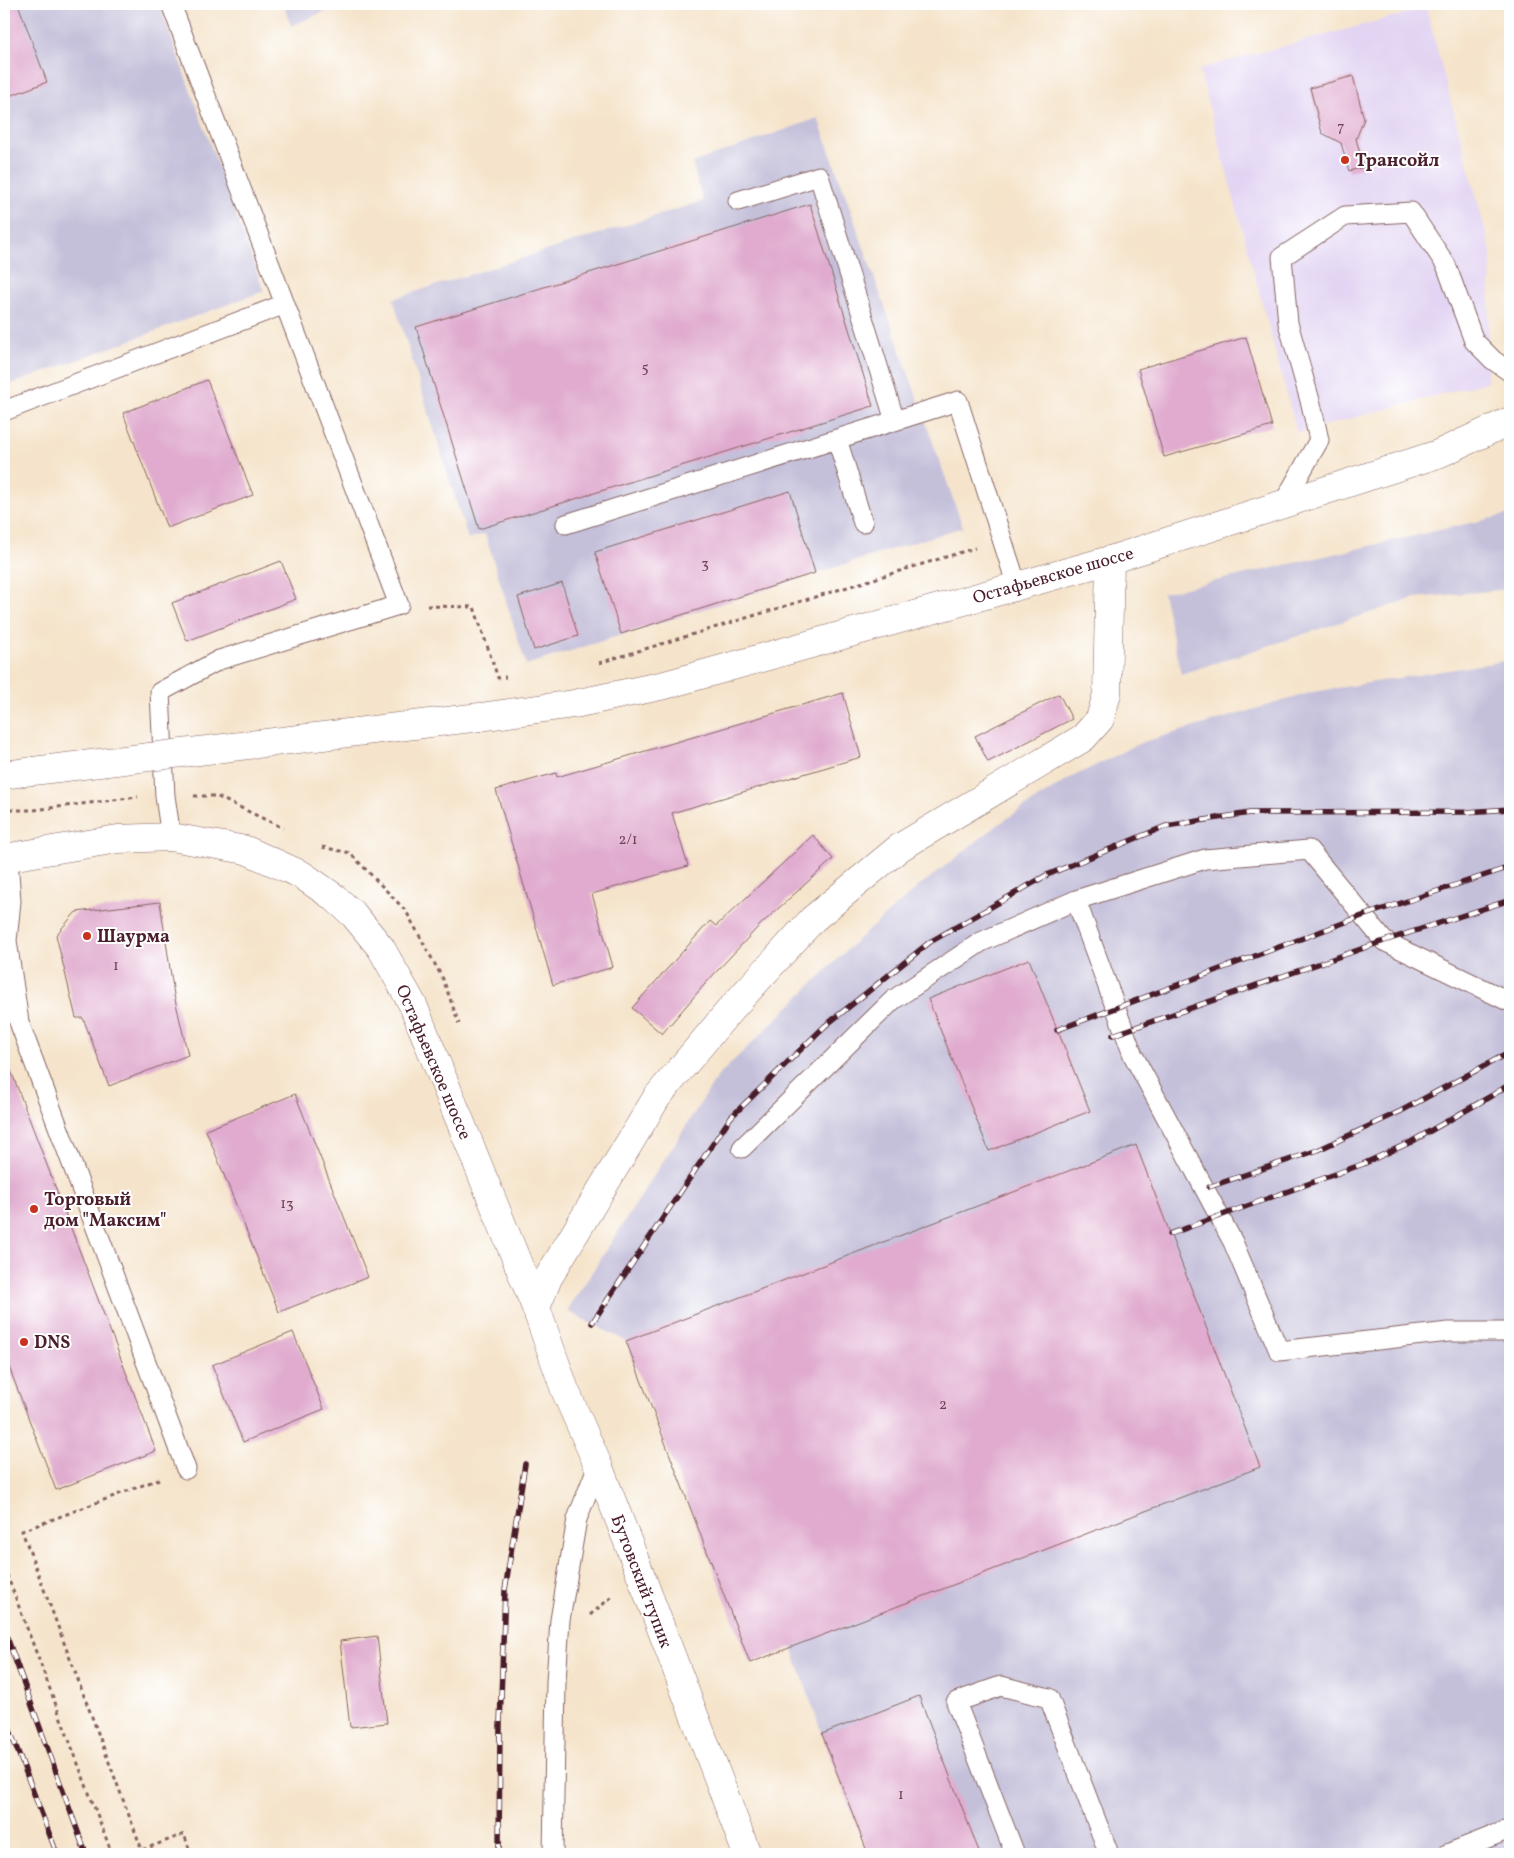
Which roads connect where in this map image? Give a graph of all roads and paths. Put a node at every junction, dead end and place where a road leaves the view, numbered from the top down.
1 (171, 4) edge
2 (738, 201) dead end
3 (285, 304) junction
4 (1510, 372) edge
5 (4, 411) edge
6 (896, 420) junction
7 (1510, 420) edge
8 (837, 439) junction
9 (1510, 442) edge
10 (1438, 454) junction
11 (1283, 504) junction
12 (863, 523) dead end
13 (566, 524) dead end
14 (1002, 540) junction
15 (1110, 560) junction
16 (1017, 586) junction
17 (399, 605) junction
18 (598, 663) dead end
19 (507, 677) dead end
20 (4, 775) edge
21 (171, 837) junction
22 (6, 858) edge
23 (1076, 900) junction
24 (6, 948) edge
25 (1510, 1002) edge
26 (742, 1148) dead end
27 (536, 1308) junction
28 (1510, 1332) edge
29 (598, 1465) junction
30 (186, 1469) joint
31 (4, 1567) edge
32 (620, 1590) dead end
33 (584, 1621) dead end
34 (1510, 1829) edge
35 (112, 1854) edge
36 (191, 1854) edge
37 (553, 1854) edge
38 (746, 1854) edge
39 (1015, 1854) edge
40 (1109, 1854) edge
41 (1447, 1854) edge

1 - 3 lane
2 - 6 lane
3 - 5 lane
3 - 17 lane
4 - 11 lane
6 - 8 lane
6 - 14 lane
7 - 10 street, Остафьевское шоссе
8 - 12 lane
8 - 13 lane
9 - 10 street, Остафьевское шоссе
10 - 11 street, Остафьевское шоссе
11 - 15 street, Остафьевское шоссе
14 - 16 lane
14 - 18 path
15 - 16 street, Остафьевское шоссе
15 - 27 street
16 - 20 street, Остафьевское шоссе, bridge
17 - 19 path
17 - 21 lane
21 - 22 street, Остафьевское шоссе
21 - 27 street, Остафьевское шоссе
22 - 24 lane
23 - 25 lane
23 - 26 lane
23 - 28 lane
24 - 30 lane
27 - 29 street, Бутовский тупик
29 - 37 lane
29 - 38 street, Бутовский тупик
30 - 36 path
31 - 35 path
32 - 33 path
34 - 41 lane
39 - 40 lane

